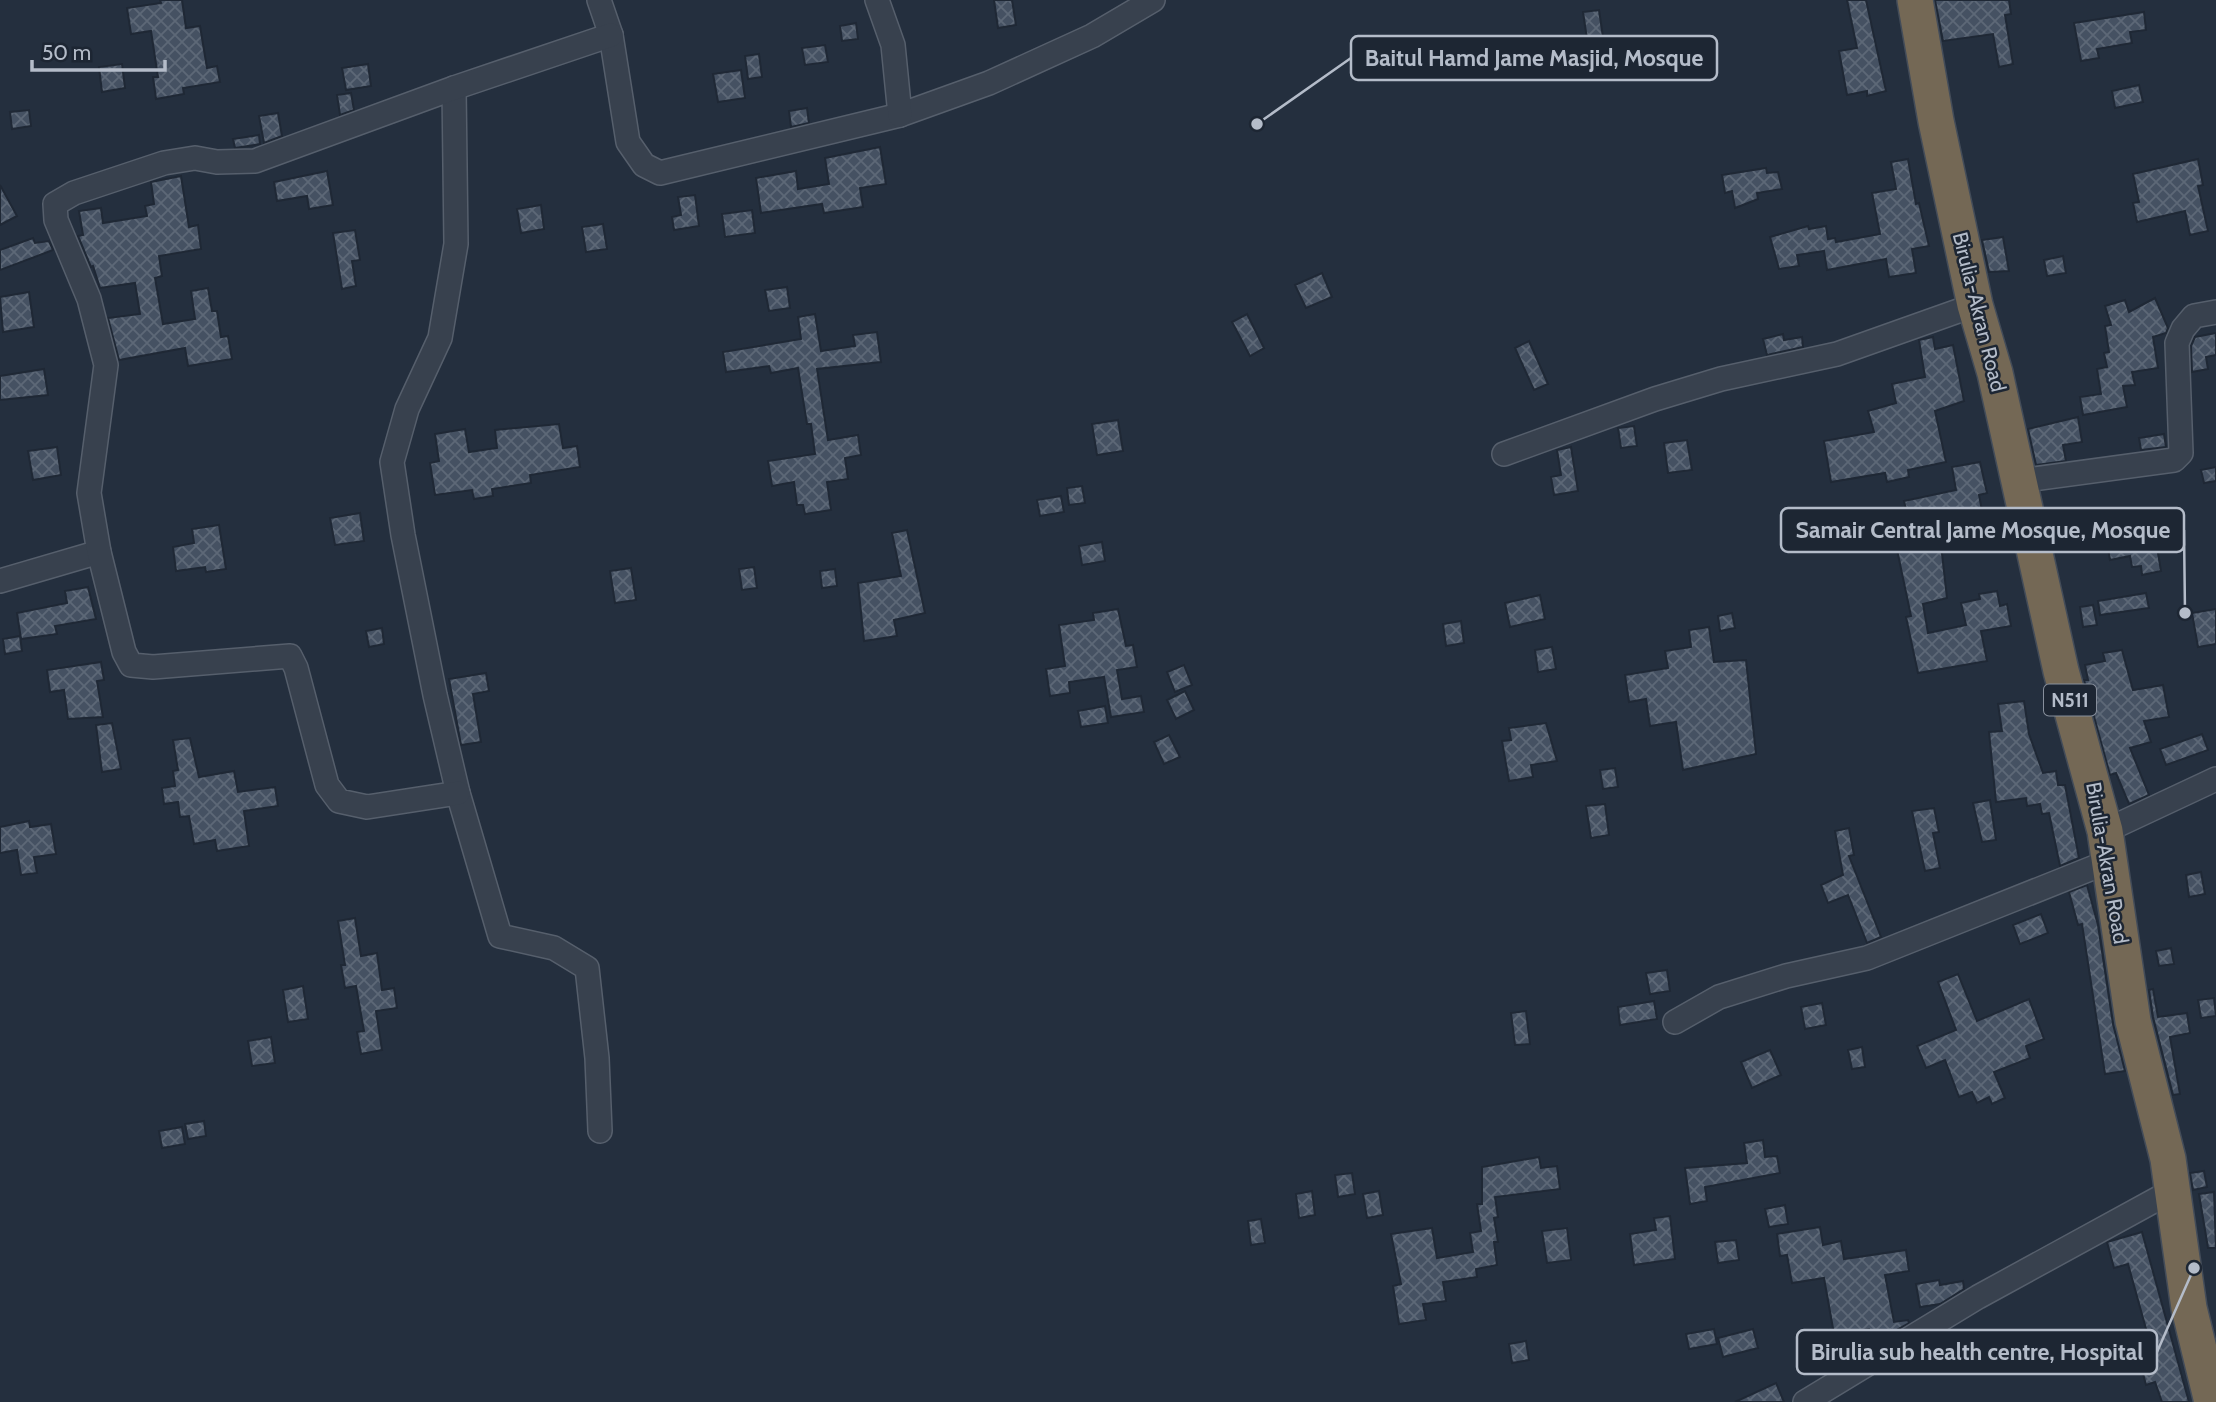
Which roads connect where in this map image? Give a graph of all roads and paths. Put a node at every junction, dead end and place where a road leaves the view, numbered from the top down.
1 (599, 0) edge
2 (877, 0) edge
3 (1153, 0) edge
4 (1915, 0) edge
5 (611, 35) junction
6 (454, 88) junction
7 (900, 115) junction
8 (1975, 305) junction
9 (2216, 312) edge
10 (1504, 454) dead end
11 (2020, 481) junction
12 (99, 552) junction
13 (0, 581) edge
14 (2216, 779) edge
15 (458, 793) junction
16 (2108, 846) junction
17 (1675, 1022) dead end
18 (600, 1131) dead end
19 (2170, 1192) junction
20 (1805, 1402) edge
21 (2212, 1402) edge

1 - 5 street
2 - 7 street
3 - 7 street
4 - 8 highway, Birulia-Akran Road / N511
5 - 6 street
5 - 7 street
6 - 12 street
6 - 15 street
8 - 10 street
8 - 11 highway, Birulia-Akran Road / N511
9 - 11 street
11 - 16 highway, Birulia-Akran Road / N511
12 - 13 street
12 - 15 street
14 - 16 street
15 - 18 street
16 - 17 street
16 - 19 highway, Birulia-Akran Road / N511
19 - 20 street
19 - 21 highway, Birulia-Akran Road / N511

